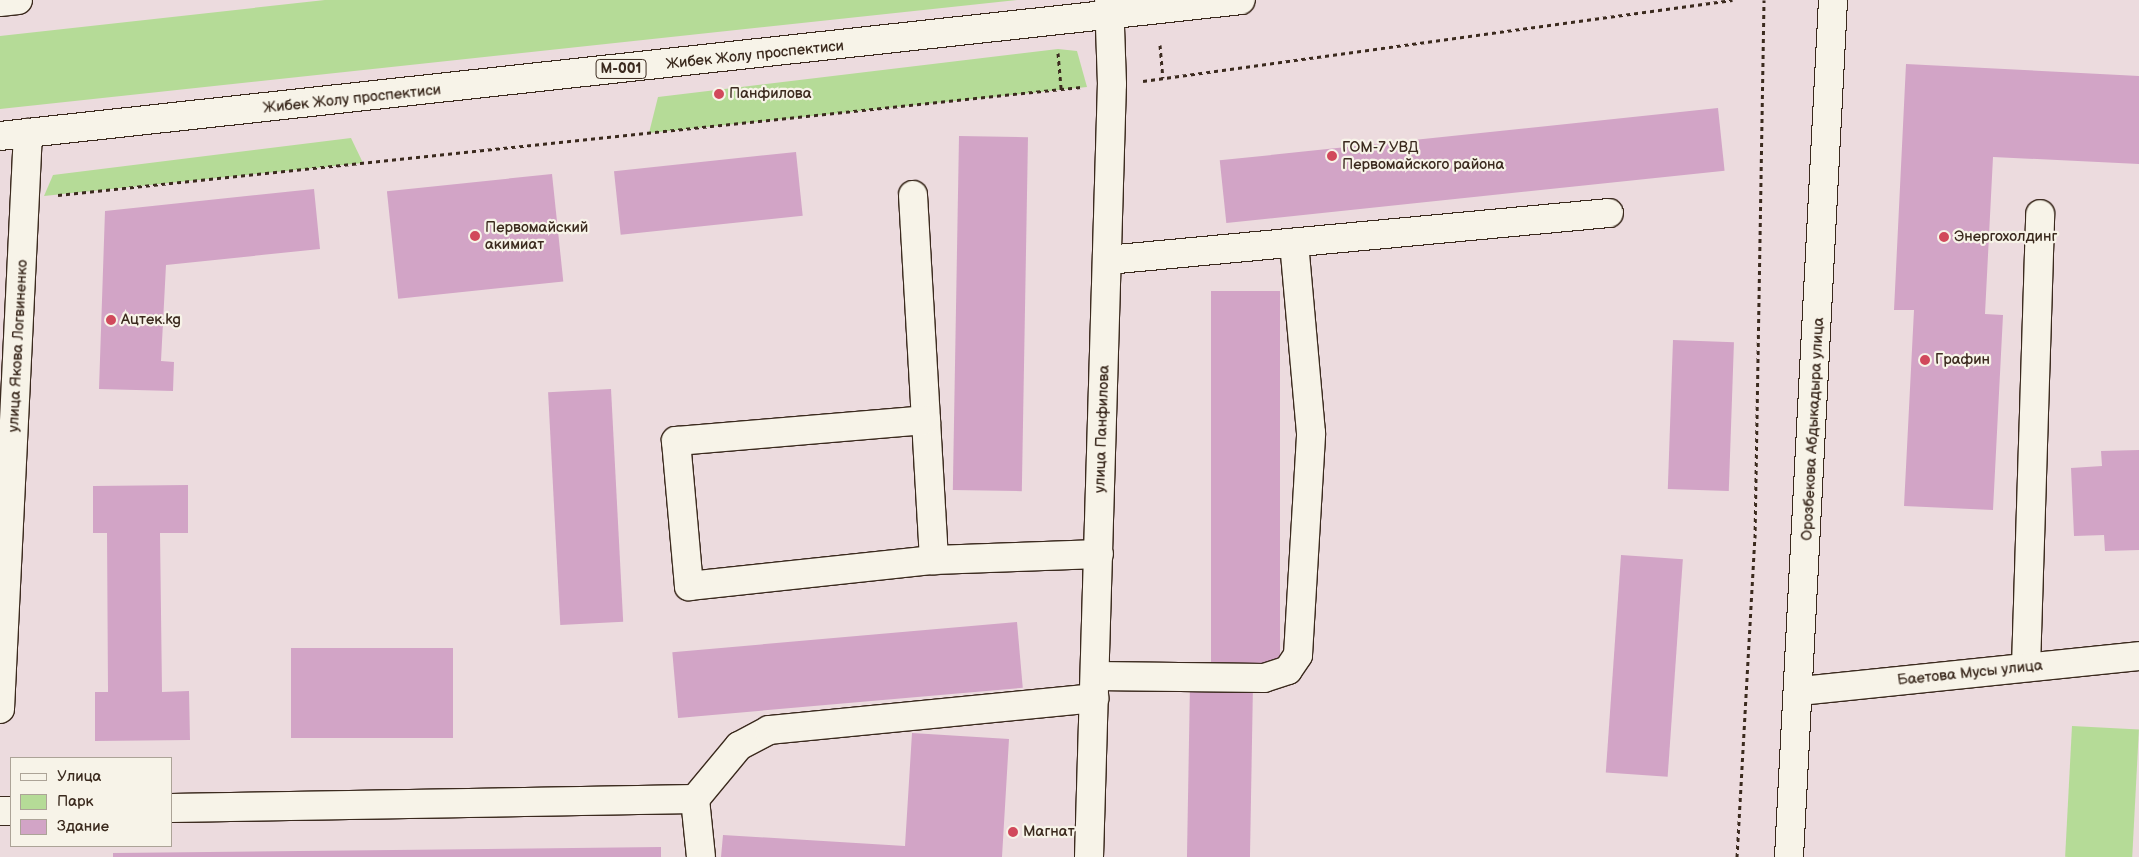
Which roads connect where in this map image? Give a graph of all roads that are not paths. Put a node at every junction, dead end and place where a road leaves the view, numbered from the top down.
1 (18, 0) edge
2 (1241, 0) edge
3 (1834, 0) edge
4 (0, 2) edge
5 (1109, 8) edge
6 (28, 133) junction
7 (0, 136) edge
8 (913, 195) dead end
9 (1609, 214) dead end
10 (2040, 214) dead end
11 (1294, 243) junction
12 (1107, 260) junction
13 (9, 340) edge
14 (926, 420) junction
15 (1098, 554) junction
16 (934, 560) junction
17 (4, 580) edge
18 (2, 625) edge
19 (2139, 656) edge
20 (2026, 668) junction
21 (1095, 687) junction
22 (1801, 691) junction
23 (0, 709) edge
24 (695, 799) junction
25 (172, 808) edge
26 (701, 857) edge
27 (1089, 857) edge
28 (1789, 857) edge

1 - 4 street
2 - 5 street, Жибек Жолу проспектиси / М-001
3 - 22 street, Орозбекова Абдыкадыра улица
5 - 6 street, Жибек Жолу проспектиси / М-001
5 - 12 street, улица Панфилова
6 - 7 street, Жибек Жолу проспектиси / М-001
6 - 13 street, улица Якова Логвиненко
8 - 14 street
9 - 11 street
10 - 20 street
11 - 12 street
11 - 21 street
12 - 15 street, улица Панфилова
13 - 17 street, улица Якова Логвиненко
14 - 16 street
14 - 16 street
15 - 16 street
15 - 21 street, улица Панфилова
17 - 18 street, улица Якова Логвиненко
18 - 23 street, улица Якова Логвиненко
19 - 20 street, Баетова Мусы улица
20 - 22 street, Баетова Мусы улица
21 - 24 street
21 - 27 street, улица Панфилова
22 - 28 street, Орозбекова Абдыкадыра улица
24 - 25 street
24 - 26 street

